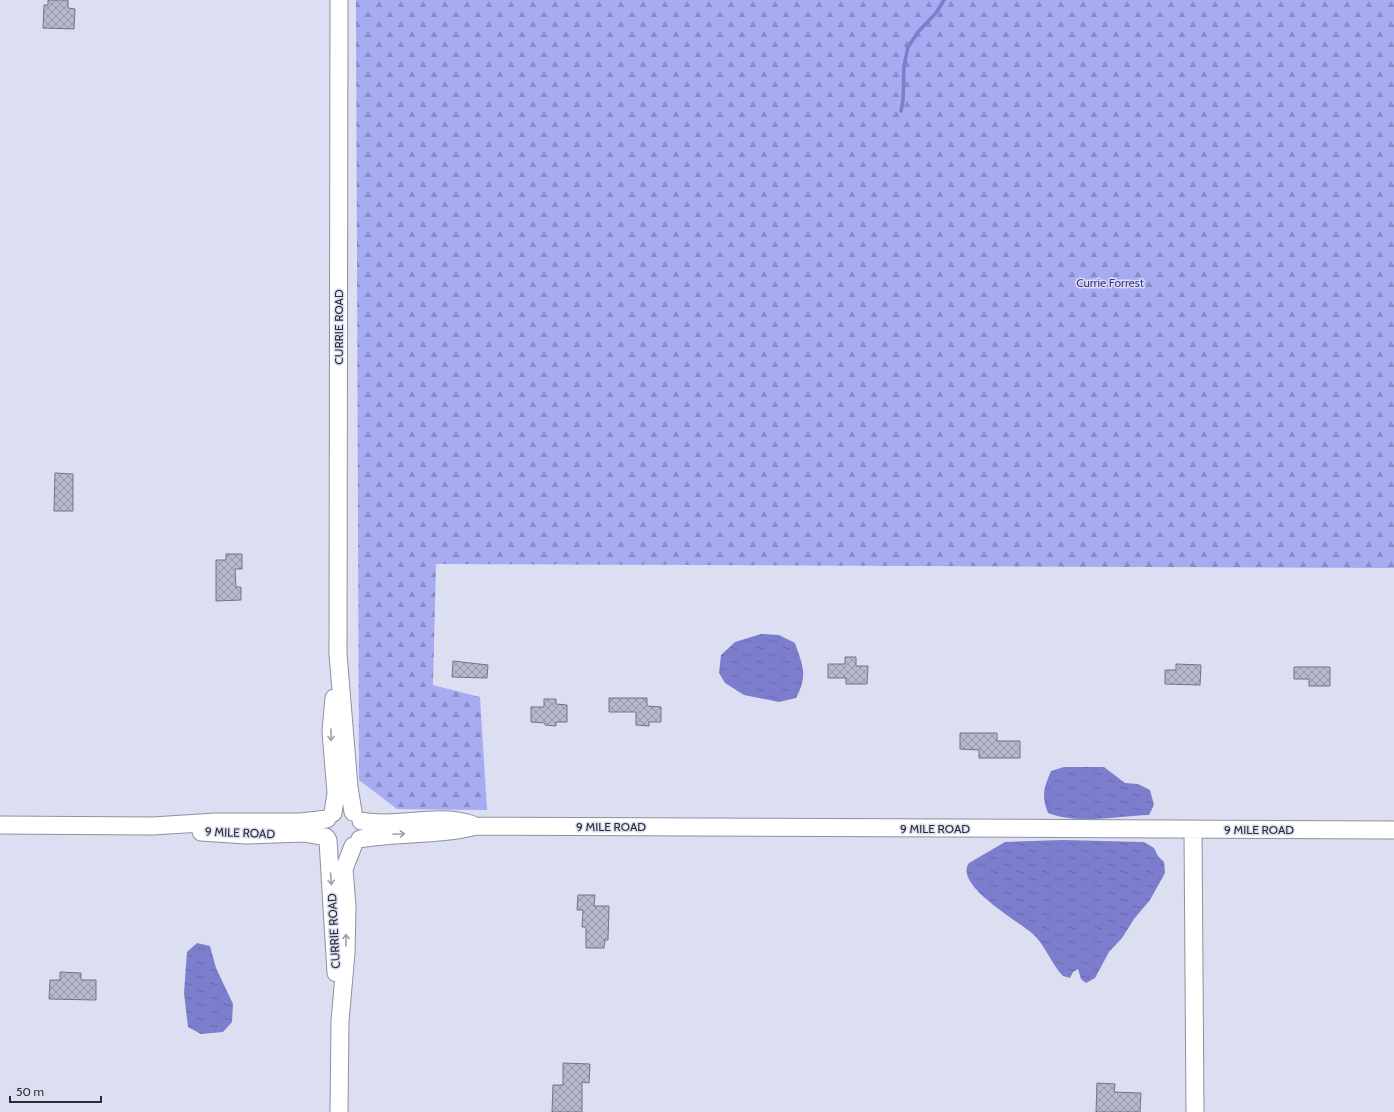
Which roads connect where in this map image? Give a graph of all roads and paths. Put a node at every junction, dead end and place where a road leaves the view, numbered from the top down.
1 (339, 0) edge
2 (338, 654) junction
3 (330, 816) junction
4 (357, 817) junction
5 (0, 825) edge
6 (153, 826) junction
7 (476, 826) junction
8 (1193, 830) junction
9 (1394, 830) edge
10 (327, 839) junction
11 (357, 843) junction
12 (340, 1021) junction
13 (340, 1112) edge
14 (1195, 1112) edge

1 - 2 street, CURRIE ROAD
2 -> 3 street, CURRIE ROAD
2 - 4 street, CURRIE ROAD
3 - 4 street
3 - 6 street, 9 MILE ROAD
3 - 10 street
4 - 7 street, 9 MILE ROAD
4 - 11 street
5 - 6 street, 9 MILE ROAD
6 - 10 street, 9 MILE ROAD
7 - 8 street, 9 MILE ROAD
11 -> 7 street, 9 MILE ROAD
8 - 9 street, 9 MILE ROAD
8 - 14 street
10 - 11 street
10 -> 12 street, CURRIE ROAD
12 -> 11 street, CURRIE ROAD
12 - 13 street, CURRIE ROAD

